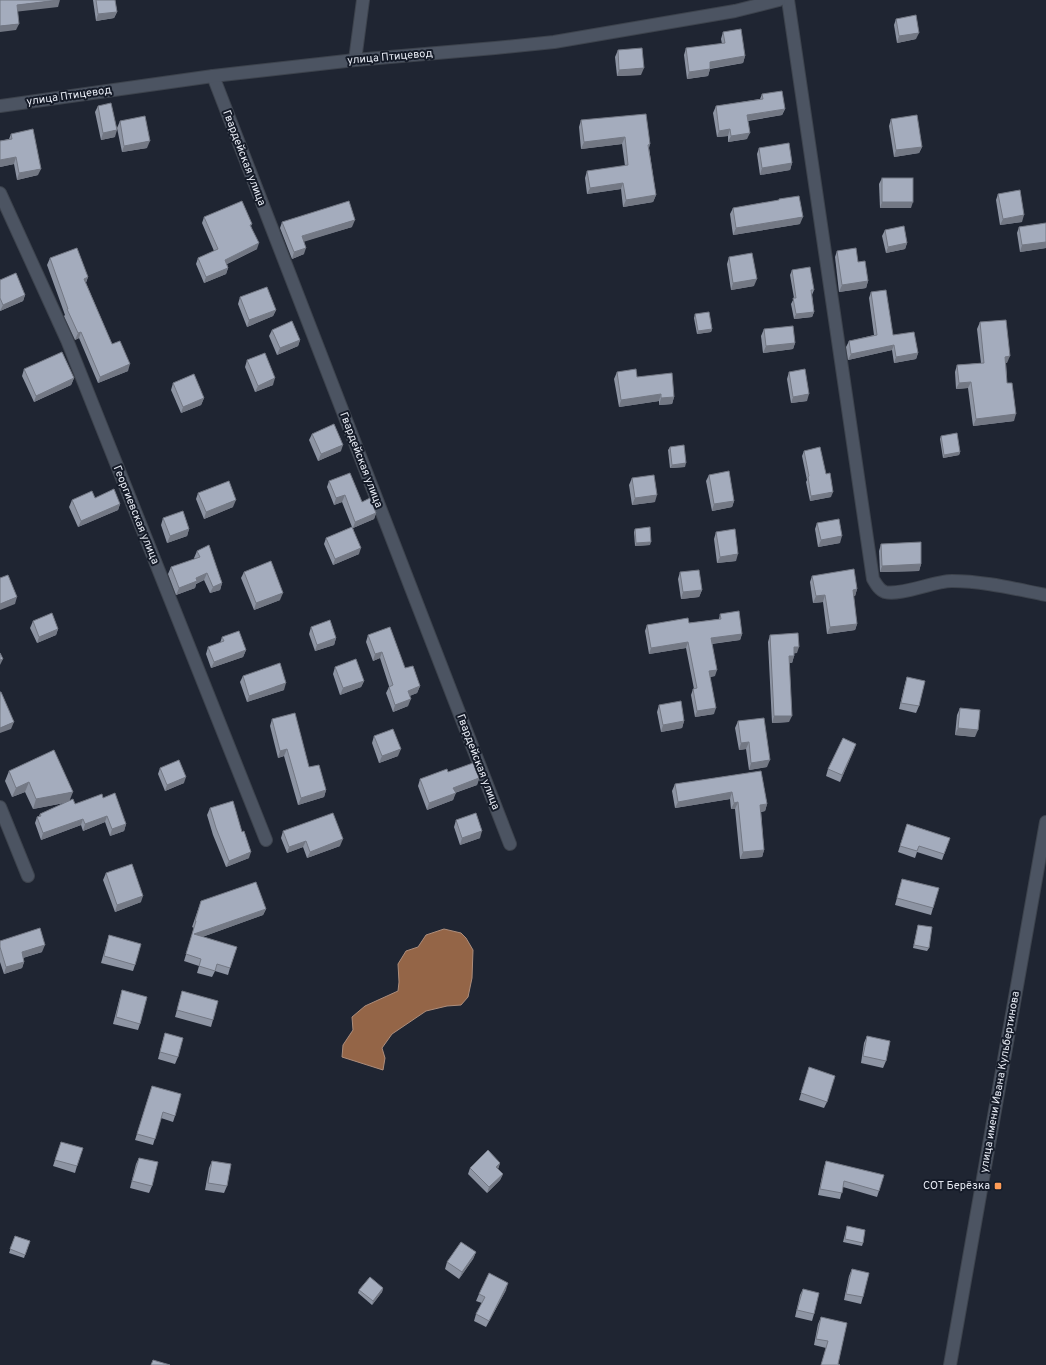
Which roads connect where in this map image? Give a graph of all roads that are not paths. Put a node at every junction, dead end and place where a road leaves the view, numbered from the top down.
1 (363, 0) edge
2 (779, 0) edge
3 (788, 0) edge
4 (355, 60) junction
5 (212, 76) junction
6 (0, 106) edge
7 (0, 192) edge
8 (1046, 595) edge
9 (0, 807) edge
10 (1046, 822) edge
11 (266, 840) dead end
12 (510, 844) dead end
13 (28, 876) dead end
14 (950, 1365) edge

1 - 4 street
2 - 4 street, улица Птицевод
3 - 8 street
4 - 5 street, улица Птицевод
5 - 6 street, улица Птицевод
5 - 12 street, Гвардейская улица
7 - 11 street, Георгиевская улица
9 - 13 street
10 - 14 street, улица имени Ивана Кульбертинова

